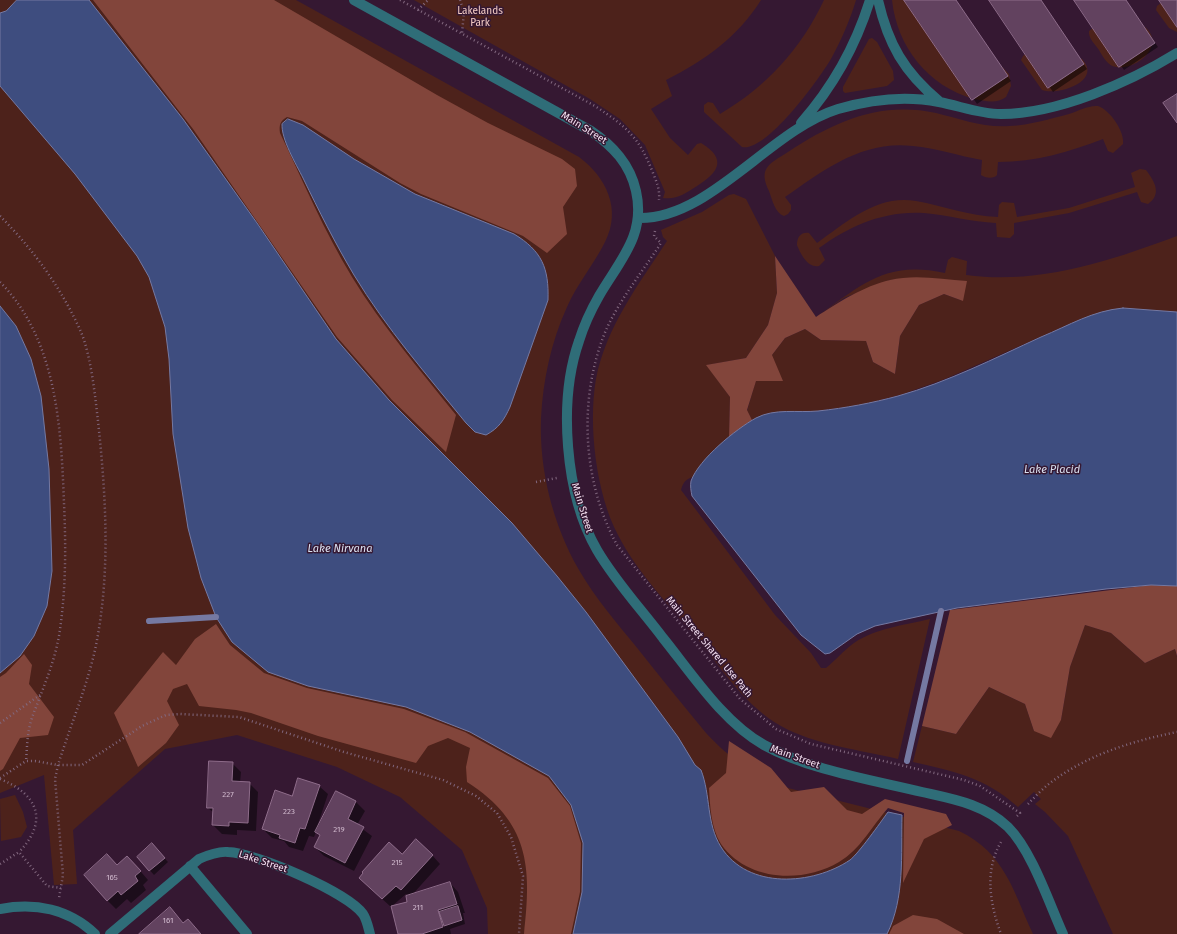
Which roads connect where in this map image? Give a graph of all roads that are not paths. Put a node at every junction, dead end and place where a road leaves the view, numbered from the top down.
1 (354, 0) edge
2 (870, 0) edge
3 (878, 0) edge
4 (1177, 53) edge
5 (940, 102) junction
6 (796, 129) junction
7 (639, 218) junction
8 (190, 866) junction
9 (0, 909) edge
10 (95, 934) edge
11 (110, 934) edge
12 (247, 934) edge
13 (370, 934) edge
14 (1063, 934) edge

1 - 7 street, Main Street
2 - 6 street
3 - 5 street
4 - 5 street
5 - 6 street
6 - 7 street
7 - 14 street, Main Street
8 - 11 street, Lake Street
8 - 12 street
8 - 13 street, Lake Street
9 - 10 street

